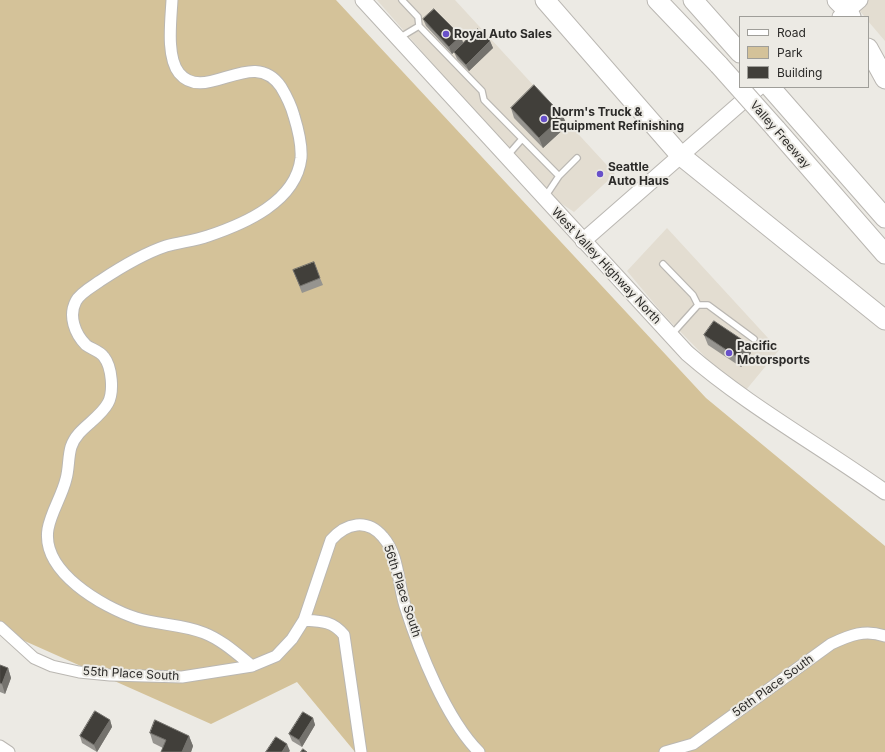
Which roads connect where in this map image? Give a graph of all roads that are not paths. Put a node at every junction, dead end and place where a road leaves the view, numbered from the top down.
1 (172, 0) edge
2 (363, 0) edge
3 (402, 0) edge
4 (546, 0) edge
5 (657, 0) edge
6 (693, 0) edge
7 (419, 26) junction
8 (398, 39) junction
9 (869, 50) edge
10 (738, 51) edge
11 (885, 79) edge
12 (758, 88) edge
13 (771, 88) edge
14 (522, 139) junction
15 (680, 155) junction
16 (506, 157) junction
17 (577, 158) dead end
18 (559, 176) junction
19 (544, 198) junction
20 (885, 218) edge
21 (583, 241) junction
22 (885, 254) edge
23 (663, 264) dead end
24 (698, 305) junction
25 (885, 320) edge
26 (671, 336) junction
27 (754, 339) dead end
28 (885, 492) edge
29 (304, 620) junction
30 (0, 627) edge
31 (885, 636) edge
32 (252, 666) junction
33 (0, 746) edge
34 (9, 752) edge
35 (361, 752) edge
36 (479, 752) edge
37 (665, 752) edge

1 - 32 street
2 - 8 main road, West Valley Highway North
3 - 7 lane
4 - 15 highway
5 - 22 highway, Valley Freeway, bridge
6 - 10 highway
7 - 8 lane
7 - 14 lane
8 - 16 main road, West Valley Highway North
9 - 11 highway
12 - 15 main road
13 - 20 highway, Valley Freeway
14 - 16 lane
14 - 18 lane
15 - 21 main road
15 - 25 highway
16 - 19 main road, West Valley Highway North
17 - 18 lane
18 - 19 lane
19 - 21 main road, West Valley Highway North
21 - 26 main road, West Valley Highway North
23 - 24 lane
24 - 26 lane
24 - 27 lane
26 - 28 main road, West Valley Highway North
29 - 32 street, 56th Place South
29 - 35 street
29 - 36 street, 56th Place South
30 - 32 street, 55th Place South
31 - 37 street, 56th Place South
33 - 34 street

